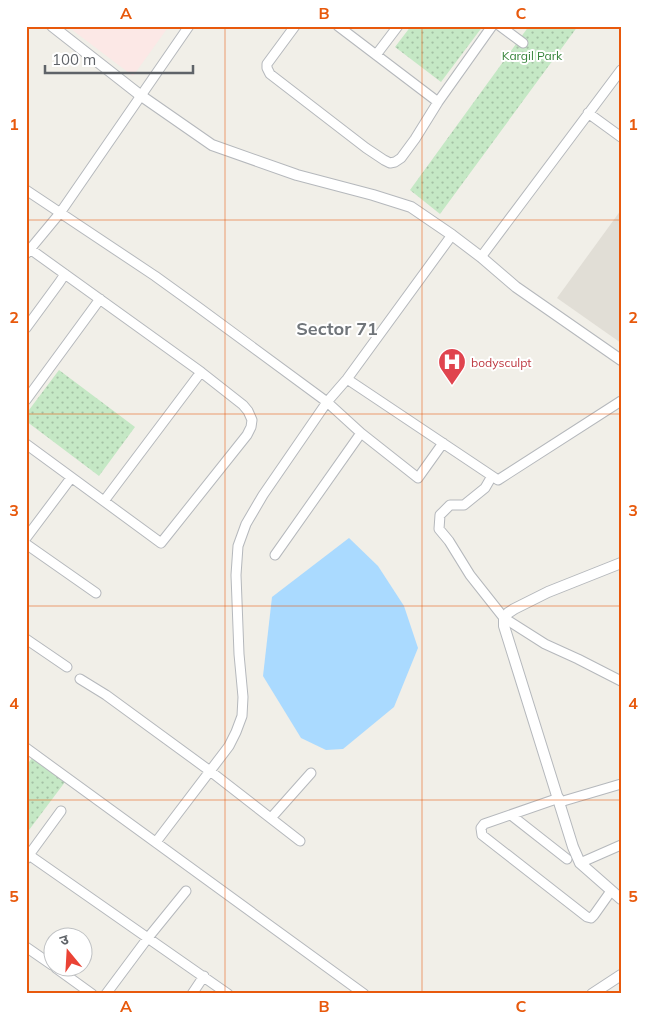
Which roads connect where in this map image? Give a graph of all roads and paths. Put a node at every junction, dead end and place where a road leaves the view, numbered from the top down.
1 (52, 26) edge
2 (189, 26) edge
3 (295, 26) edge
4 (338, 26) edge
5 (398, 26) edge
6 (492, 26) edge
7 (500, 26) edge
8 (523, 43) dead end
9 (376, 55) junction
10 (621, 70) edge
11 (140, 95) junction
12 (438, 102) junction
13 (588, 113) junction
14 (621, 137) edge
15 (26, 190) edge
16 (60, 212) junction
17 (452, 235) junction
18 (28, 252) edge
19 (481, 257) junction
20 (65, 274) junction
21 (100, 299) junction
22 (26, 328) edge
23 (621, 360) edge
24 (201, 372) junction
25 (347, 379) junction
26 (26, 400) edge
27 (621, 401) edge
28 (327, 402) junction
29 (361, 434) junction
30 (443, 443) junction
31 (26, 444) edge
32 (492, 476) junction
33 (71, 478) junction
34 (104, 501) junction
35 (26, 538) edge
36 (26, 544) edge
37 (274, 555) dead end
38 (621, 563) edge
39 (96, 593) dead end
40 (504, 618) junction
41 (26, 639) edge
42 (67, 667) dead end
43 (80, 679) dead end
44 (621, 681) edge
45 (27, 749) edge
46 (210, 771) junction
47 (311, 772) dead end
48 (621, 784) edge
49 (559, 800) junction
50 (61, 811) dead end
51 (511, 815) junction
52 (271, 818) junction
53 (300, 841) dead end
54 (156, 842) junction
55 (621, 845) edge
56 (28, 857) edge
57 (567, 859) dead end
58 (580, 863) junction
59 (186, 891) dead end
60 (611, 891) junction
61 (621, 900) edge
62 (148, 938) junction
63 (26, 947) edge
64 (42, 958) edge
65 (621, 975) edge
66 (204, 976) junction
67 (70, 978) edge
68 (92, 994) edge
69 (106, 994) edge
70 (192, 994) edge
71 (228, 994) edge
72 (364, 994) edge
73 (592, 994) edge

1 - 11 street
2 - 11 street
3 - 12 street
4 - 9 street
5 - 9 street
6 - 12 street
7 - 8 street
9 - 12 street
10 - 13 street
11 - 16 street
11 - 17 street
13 - 14 street
13 - 19 street
15 - 16 street
16 - 18 street
16 - 28 street
17 - 19 street
17 - 25 street
18 - 20 street
19 - 23 street
20 - 21 street
20 - 22 street
21 - 24 street
21 - 26 street
24 - 34 street
24 - 34 street
25 - 28 street
25 - 30 street
27 - 32 street
28 - 29 street
28 - 46 street
29 - 30 street
29 - 37 street
30 - 32 street
31 - 33 street
32 - 40 street
33 - 34 street
33 - 35 street
36 - 39 street
38 - 40 street
40 - 44 street
40 - 49 street
41 - 42 street
43 - 46 street
45 - 54 street
46 - 52 street
46 - 54 street
47 - 52 street
48 - 49 street
49 - 51 street
49 - 58 street
50 - 56 street
51 - 57 street
51 - 60 street
52 - 53 street
54 - 72 street
55 - 58 street
56 - 62 street
58 - 60 street
59 - 62 street
60 - 61 street
62 - 66 street
62 - 69 street
63 - 64 street
65 - 73 street
66 - 70 street
66 - 71 street
67 - 68 street

